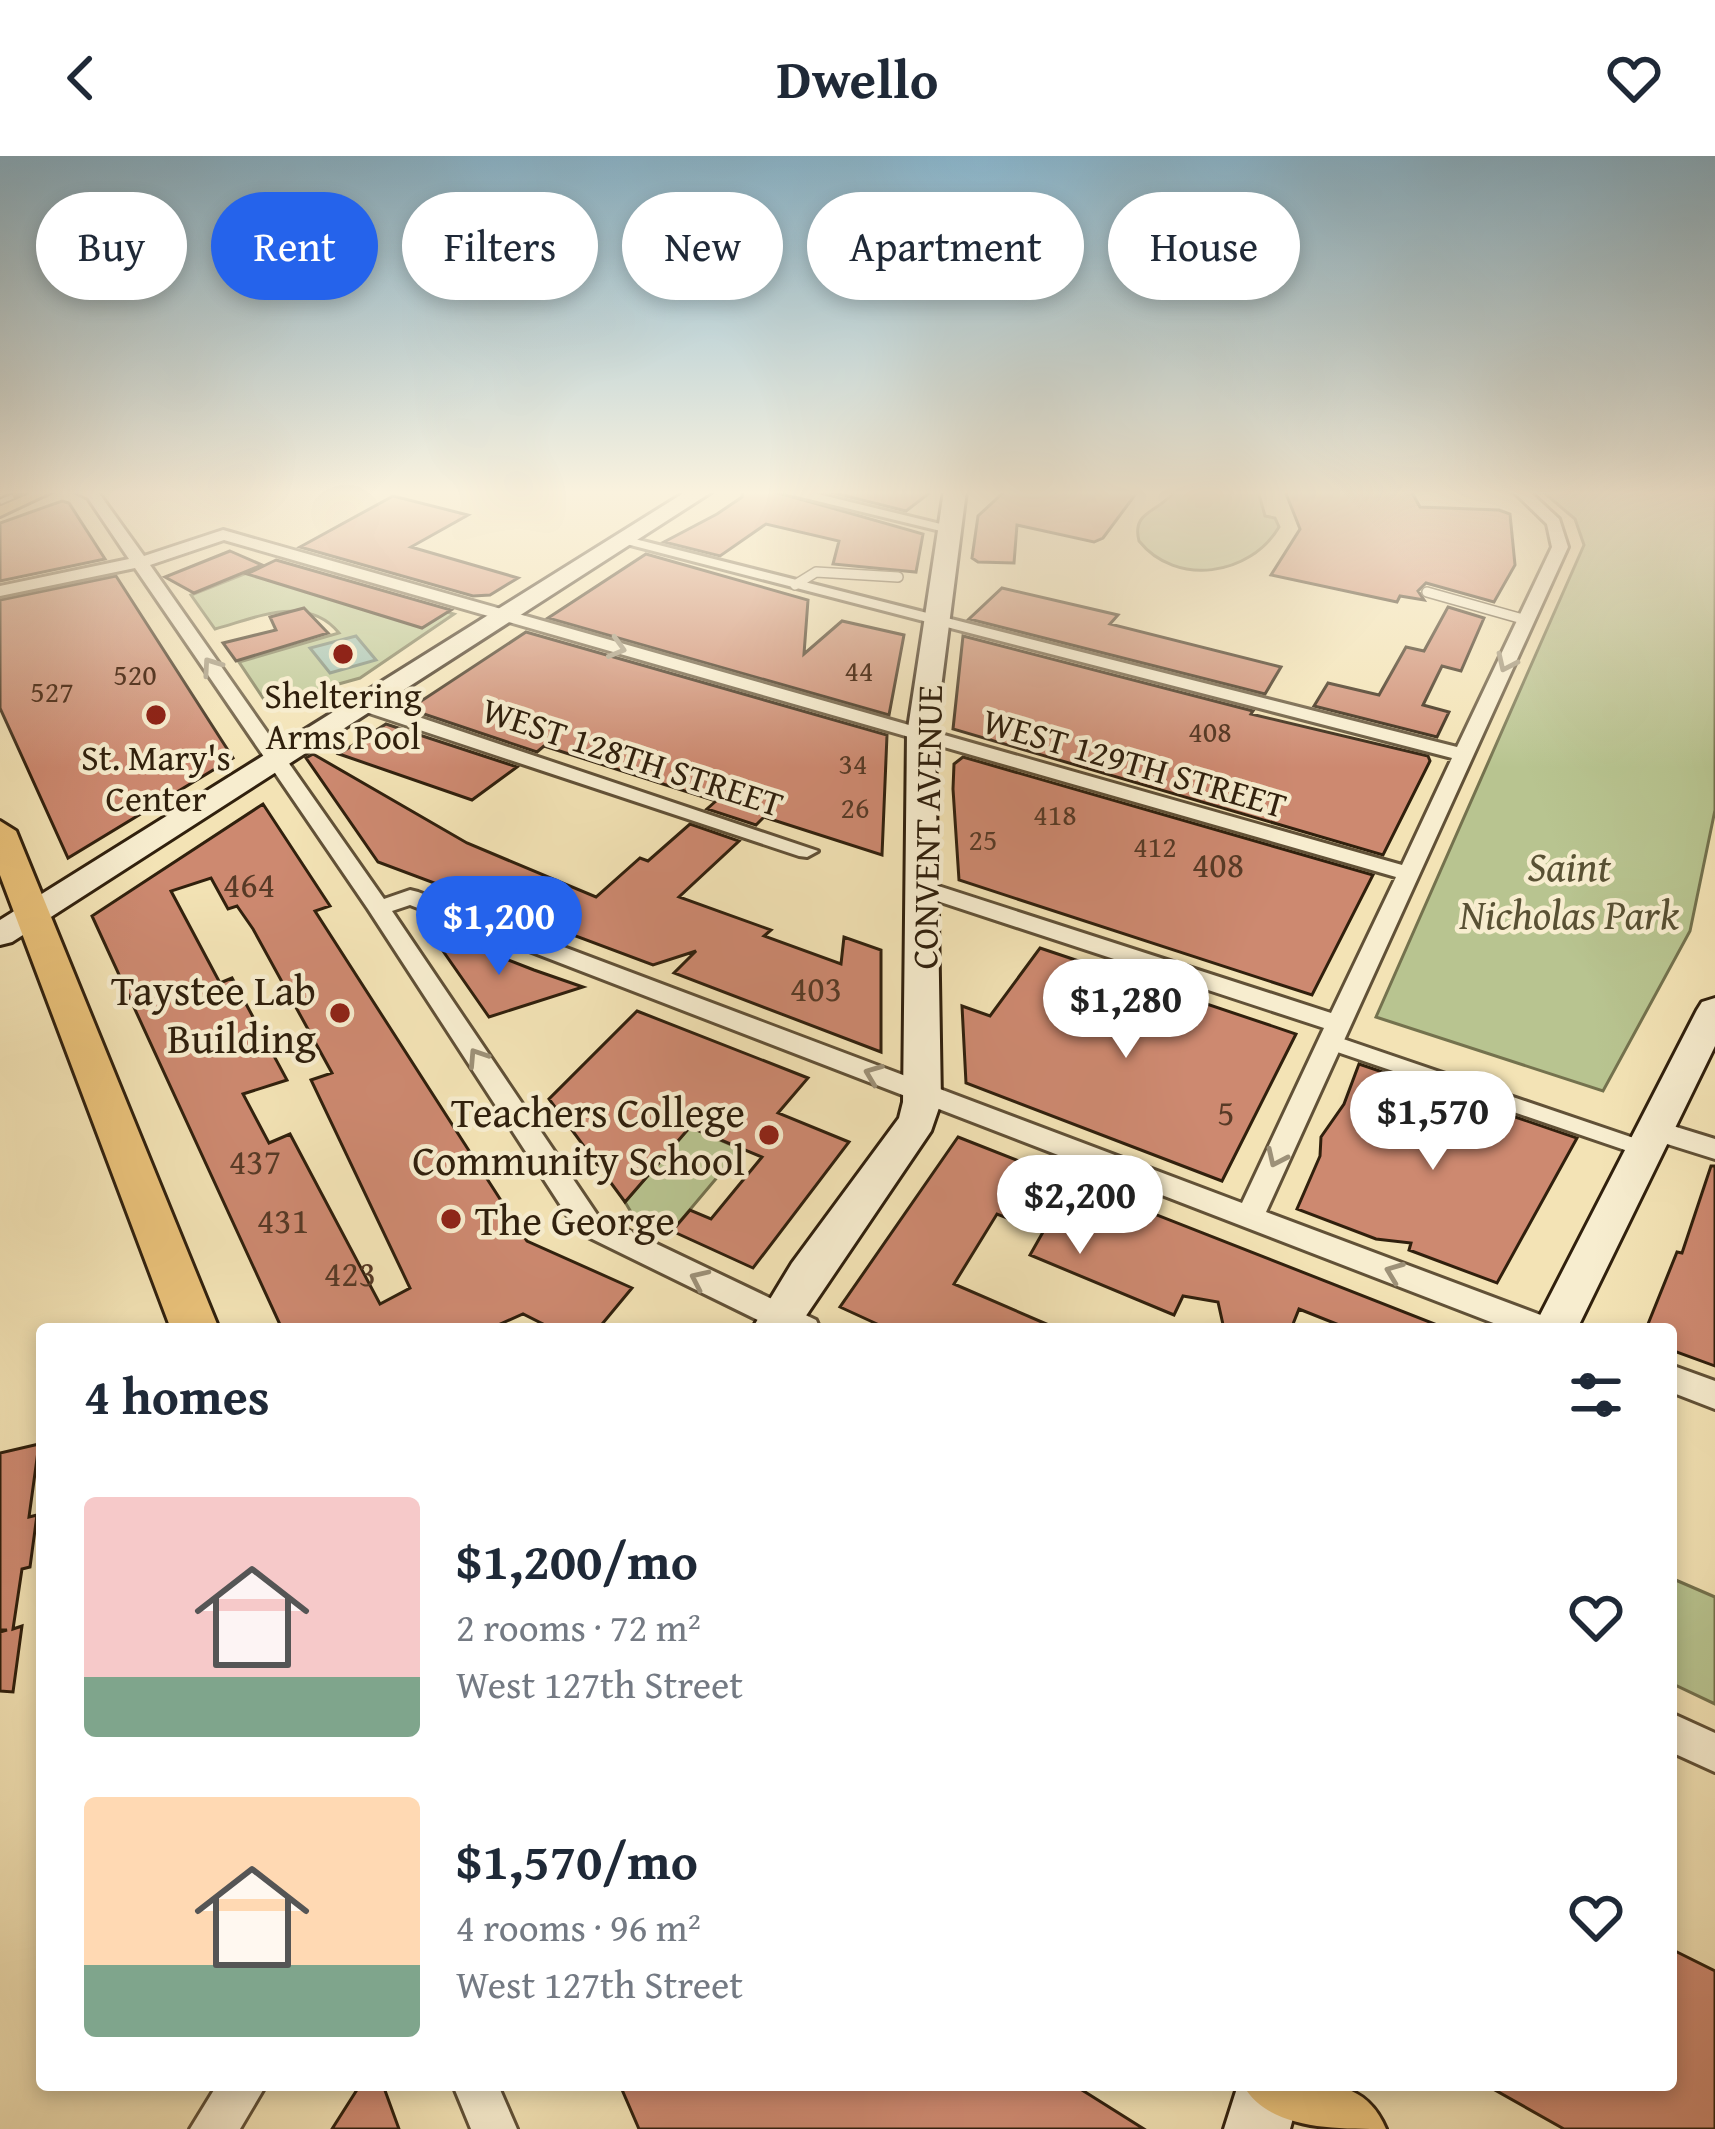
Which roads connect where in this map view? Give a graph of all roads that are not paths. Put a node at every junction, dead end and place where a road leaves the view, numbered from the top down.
1 (40, 583) edge
2 (154, 583) edge
3 (390, 583) edge
4 (558, 583) edge
5 (787, 583) edge
6 (798, 583) edge
7 (941, 583) edge
8 (1543, 583) edge
9 (795, 585) junction
10 (0, 591) edge
11 (1426, 592) dead end
12 (505, 616) junction
13 (1526, 620) junction
14 (936, 621) junction
15 (367, 706) junction
16 (921, 735) junction
17 (1464, 754) junction
18 (278, 763) junction
19 (0, 831) edge
20 (807, 851) dead end
21 (1406, 873) junction
22 (921, 888) junction
23 (379, 908) junction
24 (33, 914) junction
25 (0, 935) edge
26 (1715, 1010) edge
27 (1335, 1033) junction
28 (922, 1093) junction
29 (1652, 1140) junction
30 (1715, 1149) edge
31 (1249, 1217) junction
32 (193, 1323) edge
33 (783, 1323) edge
34 (788, 1323) edge
35 (1527, 1323) edge
36 (1558, 1323) edge
37 (1677, 1380) edge
38 (1715, 1395) edge
39 (1677, 1735) edge
40 (1715, 1753) edge
41 (240, 2091) edge
42 (478, 2091) edge
43 (1272, 2091) edge
44 (1284, 2091) edge
45 (213, 2129) edge
46 (494, 2129) edge
47 (1257, 2129) edge
48 (1351, 2129) edge

1 - 10 street
18 -> 2 street
3 - 12 street, WEST 129TH STREET
4 - 12 main road
5 - 9 street
6 - 9 lane
7 - 14 main road, CONVENT AVENUE
8 - 13 street
9 - 14 street
11 - 13 lane
12 - 15 main road
12 -> 16 street, WEST 129TH STREET
13 -> 17 street
14 - 16 main road, CONVENT AVENUE
14 - 17 street
15 - 18 main road
15 - 20 street, WEST 128TH STREET
16 - 21 street, WEST 129TH STREET
16 - 22 main road, CONVENT AVENUE
17 - 21 street
18 - 23 street
18 - 24 main road
19 - 24 main road
21 - 27 street
22 - 27 street
22 - 28 main road, CONVENT AVENUE
28 -> 23 street
33 -> 23 street
24 - 25 main road
24 - 32 main road
26 - 29 main road
27 - 29 lane
27 -> 31 street
28 - 31 street
28 - 34 main road
29 - 30 street
29 - 36 main road
35 -> 31 street
37 - 38 street
39 - 40 street
41 - 45 street
42 - 46 street
43 - 47 main road
44 - 48 main road

